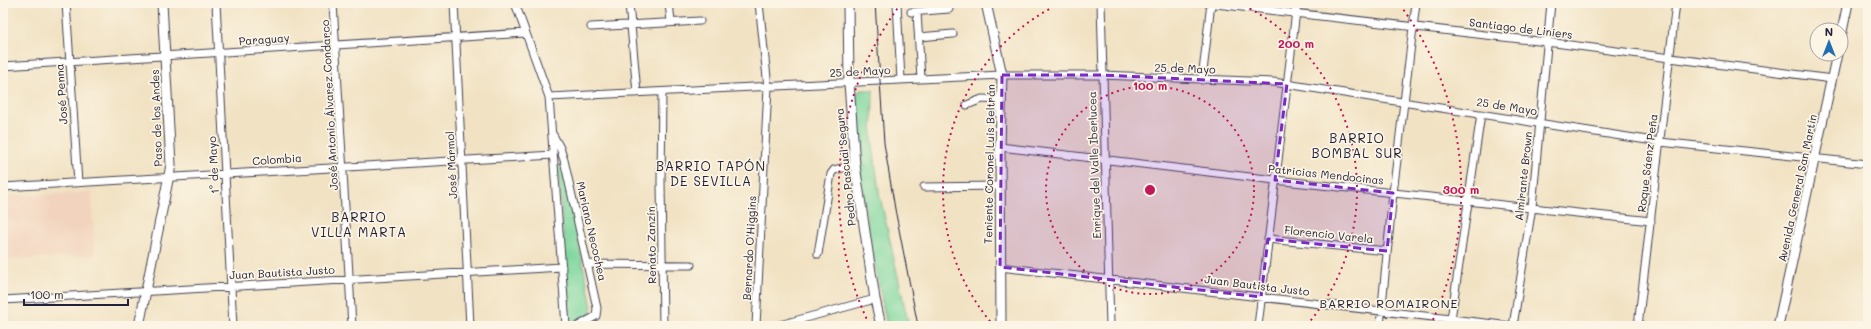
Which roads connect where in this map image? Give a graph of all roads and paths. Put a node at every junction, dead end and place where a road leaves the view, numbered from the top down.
1 (66, 3) edge
2 (162, 3) edge
3 (216, 3) edge
4 (333, 3) edge
5 (454, 3) edge
6 (515, 3) edge
7 (629, 3) edge
8 (669, 3) edge
9 (759, 3) edge
10 (848, 3) edge
11 (897, 3) edge
12 (948, 3) edge
13 (986, 3) edge
14 (1101, 3) edge
15 (1207, 3) edge
16 (1211, 3) edge
17 (1297, 3) edge
18 (1416, 3) edge
19 (1551, 3) edge
20 (1676, 3) edge
21 (1848, 3) edge
22 (1296, 13) junction
23 (700, 21) dead end
24 (670, 22) junction
25 (1844, 22) edge
26 (631, 25) junction
27 (1414, 26) junction
28 (590, 27) dead end
29 (526, 33) junction
30 (952, 34) dead end
31 (456, 37) junction
32 (918, 37) junction
33 (1547, 42) junction
34 (336, 45) junction
35 (218, 52) junction
36 (166, 56) junction
37 (1669, 58) junction
38 (70, 62) junction
39 (1835, 62) edge
40 (3, 66) edge
41 (1002, 75) junction
42 (1102, 75) junction
43 (921, 79) junction
44 (1832, 79) junction
45 (901, 80) junction
46 (1202, 80) junction
47 (849, 83) junction
48 (1287, 84) junction
49 (768, 88) junction
50 (662, 92) junction
51 (637, 93) junction
52 (549, 97) junction
53 (1002, 100) junction
54 (1404, 102) junction
55 (967, 105) dead end
56 (1481, 114) junction
57 (1540, 122) junction
58 (552, 134) junction
59 (1660, 142) junction
60 (1000, 147) junction
61 (553, 155) junction
62 (1815, 158) junction
63 (461, 160) junction
64 (1105, 160) junction
65 (1868, 164) edge
66 (855, 165) junction
67 (344, 166) junction
68 (224, 174) junction
69 (169, 177) junction
70 (1275, 180) junction
71 (78, 183) junction
72 (1000, 186) junction
73 (3, 187) edge
74 (924, 187) dead end
75 (1392, 193) junction
76 (1469, 200) junction
77 (1532, 207) junction
78 (1651, 221) junction
79 (1268, 239) junction
80 (1387, 251) junction
81 (818, 254) dead end
82 (588, 264) junction
83 (662, 265) junction
84 (691, 265) dead end
85 (562, 267) junction
86 (1000, 267) junction
87 (468, 272) junction
88 (349, 279) junction
89 (1110, 279) junction
90 (231, 286) junction
91 (147, 290) junction
92 (1261, 296) junction
93 (3, 300) edge
94 (875, 300) junction
95 (1382, 310) junction
96 (1451, 323) edge
97 (139, 326) edge
98 (233, 326) edge
99 (352, 326) edge
100 (470, 326) edge
101 (566, 326) edge
102 (578, 326) edge
103 (663, 326) edge
104 (756, 326) edge
105 (776, 326) edge
106 (881, 326) edge
107 (1001, 326) edge
108 (1110, 326) edge
109 (1258, 326) edge
110 (1380, 326) edge
111 (1512, 326) edge
112 (1638, 326) edge
113 (1778, 326) edge

1 - 38 street, José Penna
2 - 36 main road, Paso de los Andes
3 - 35 street, 1° de Mayo
4 - 34 street, José Antonio Álvarez Condarco
5 - 31 street, José Mármol
6 - 29 street, Mariano Necochea
7 - 26 street
8 - 24 street
9 - 49 street, Bernardo O'Higgins
10 - 47 main road, Pedro Pascual Segura
11 - 45 street
12 - 32 street
13 - 41 main road, Teniente Coronel Luis Beltrán
14 - 42 street, Enrique del Valle Iberlucea
15 - 16 street, Santiago de Liniers
16 - 22 street, Santiago de Liniers
16 - 46 street
17 - 22 street
18 - 27 street
19 - 33 street, Almirante Brown
20 - 37 street, Roque Sáenz Peña
21 - 25 main road
22 - 27 street, Santiago de Liniers
22 - 48 street
23 - 24 street
24 - 26 street
26 - 28 street
26 - 51 street
27 - 33 street, Santiago de Liniers
27 - 54 street
29 - 31 street, Paraguay
29 - 52 street, Mariano Necochea
30 - 32 street
31 - 34 street, Paraguay
31 - 63 street, José Mármol
32 - 43 street
33 - 37 street, Santiago de Liniers
33 - 57 street, Almirante Brown
34 - 35 street, Paraguay
34 - 67 street, José Antonio Álvarez Condarco
35 - 36 street, Paraguay
35 - 68 street, 1° de Mayo
36 - 38 street, Paraguay
36 - 69 main road, Paso de los Andes
37 - 44 street, Santiago de Liniers
37 - 59 street, Roque Sáenz Peña
38 - 40 street, Paraguay
38 - 71 street, José Penna
39 - 44 main road, Avenida General San Martín
41 - 42 street, 25 de Mayo
41 - 43 street, 25 de Mayo
41 - 53 main road, Teniente Coronel Luis Beltrán
42 - 46 street, 25 de Mayo
42 - 64 street, Enrique del Valle Iberlucea
43 - 45 street, 25 de Mayo
44 - 62 main road, Avenida General San Martín
45 - 47 street, 25 de Mayo
46 - 48 street, 25 de Mayo
47 - 49 street, 25 de Mayo
47 - 66 main road, Pedro Pascual Segura
48 - 54 street, 25 de Mayo
48 - 70 street
49 - 50 street, 25 de Mayo
49 - 104 street, Bernardo O'Higgins
50 - 51 street, 25 de Mayo
50 - 83 street, Renato Zanzín
51 - 52 street, 25 de Mayo
52 - 58 street, Mariano Necochea
53 - 55 street
53 - 60 main road, Teniente Coronel Luis Beltrán
54 - 56 street, 25 de Mayo
54 - 75 street
56 - 57 street, 25 de Mayo
56 - 76 street
57 - 59 street, 25 de Mayo
57 - 77 street, Almirante Brown
58 - 61 street, Mariano Necochea
58 - 82 street, Mariano Necochea
59 - 62 street, 25 de Mayo
59 - 78 street, Roque Sáenz Peña
60 - 64 street, Patricias Mendocinas
60 - 72 main road, Teniente Coronel Luis Beltrán
61 - 63 street, Colombia
61 - 85 street, Mariano Necochea
62 - 65 street, 25 de Mayo
62 - 113 main road, Avenida General San Martín
63 - 67 street, Colombia
63 - 87 street, José Mármol
64 - 70 street, Patricias Mendocinas
64 - 89 street, Enrique del Valle Iberlucea
66 - 81 street
66 - 94 main road, Pedro Pascual Segura
67 - 68 street, Colombia
67 - 88 street, José Antonio Álvarez Condarco
68 - 69 street, Colombia
68 - 90 street, 1° de Mayo
69 - 71 street, Colombia
69 - 91 main road, Paso de los Andes
70 - 75 street, Patricias Mendocinas
70 - 79 street
71 - 73 street, Colombia
72 - 74 street
72 - 86 main road, Teniente Coronel Luis Beltrán
75 - 76 street, Patricias Mendocinas
75 - 80 street
76 - 77 street, Patricias Mendocinas
76 - 96 street
77 - 78 street, Patricias Mendocinas
77 - 111 street, Almirante Brown
78 - 112 street, Roque Sáenz Peña
79 - 80 street, Florencio Varela
79 - 92 street
80 - 95 street
82 - 83 street
82 - 102 street, Mariano Necochea
83 - 84 street
83 - 103 street, Renato Zanzín
85 - 87 street, Juan Bautista Justo
85 - 101 street, Mariano Necochea
86 - 89 street, Juan Bautista Justo
86 - 107 main road, Teniente Coronel Luis Beltrán
87 - 88 street, Juan Bautista Justo
87 - 100 street, José Mármol
88 - 90 street, Juan Bautista Justo
88 - 99 street, José Antonio Álvarez Condarco
89 - 92 street, Juan Bautista Justo
89 - 108 street, Enrique del Valle Iberlucea
90 - 91 street, Juan Bautista Justo
90 - 98 street, 1° de Mayo
91 - 93 street, Juan Bautista Justo
91 - 97 main road, Paso de los Andes
92 - 95 street, Juan Bautista Justo
92 - 109 street
94 - 105 street
94 - 106 main road, Pedro Pascual Segura
95 - 96 street, Juan Bautista Justo
95 - 110 street
96 - 111 street, Juan Bautista Justo

